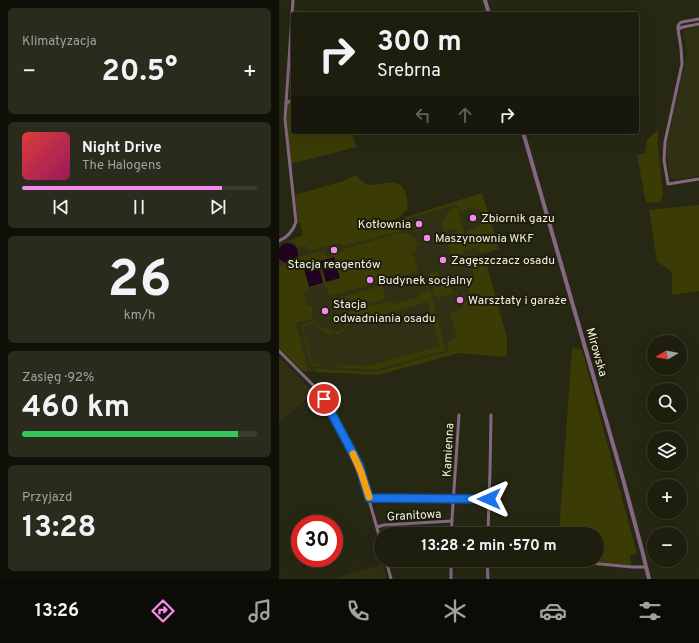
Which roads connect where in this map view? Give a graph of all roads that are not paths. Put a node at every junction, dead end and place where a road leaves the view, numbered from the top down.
1 (293, 0) edge
2 (485, 0) edge
3 (292, 12) edge
4 (488, 12) edge
5 (699, 19) edge
6 (699, 24) edge
7 (291, 28) edge
8 (678, 29) junction
9 (291, 101) edge
10 (287, 103) junction
11 (524, 134) edge
12 (699, 179) edge
13 (279, 241) edge
14 (279, 351) edge
15 (459, 414) dead end
16 (491, 415) dead end
17 (369, 498) junction
18 (454, 499) junction
19 (489, 499) junction
20 (452, 522) junction
21 (377, 526) joint
22 (452, 527) edge
23 (488, 527) edge
24 (604, 564) edge
25 (388, 567) edge
26 (451, 567) edge
27 (487, 567) edge
28 (646, 567) junction
29 (391, 579) edge
30 (451, 579) edge
31 (488, 579) edge
32 (649, 579) edge

1 - 3 street
2 - 4 street
5 - 8 street
6 - 8 street
7 - 10 street
8 - 12 street
9 - 10 street
10 - 13 street
11 - 28 street, Mirowska
14 - 17 street
15 - 18 street, Kamienna
16 - 19 street
17 - 18 street
17 - 21 street
18 - 19 street
18 - 20 street, Kamienna
19 - 23 street
20 - 21 street, Granitowa
20 - 22 street, Kamienna
24 - 28 street
25 - 29 street
26 - 30 street
27 - 31 street
28 - 32 street, Mirowska

